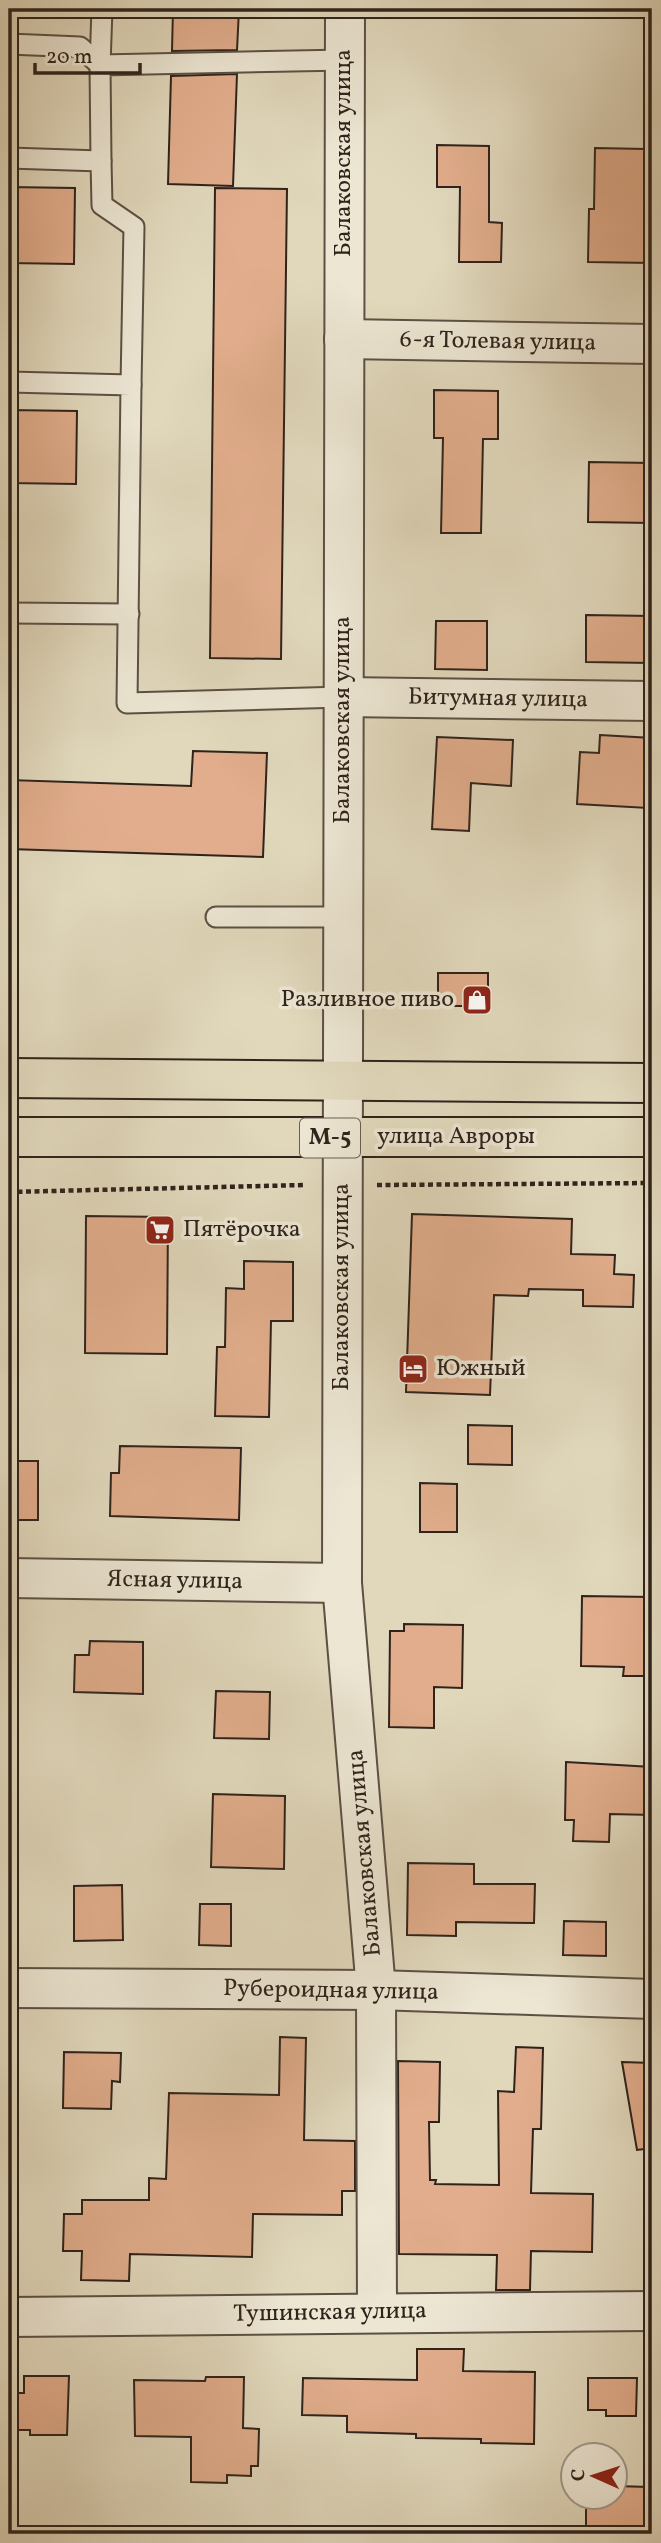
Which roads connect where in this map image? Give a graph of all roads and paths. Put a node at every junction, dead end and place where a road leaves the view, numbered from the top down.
1 (102, 9) edge
2 (345, 9) edge
3 (9, 44) edge
4 (345, 60) junction
5 (100, 65) junction
6 (9, 159) edge
7 (101, 161) junction
8 (344, 339) junction
9 (652, 344) edge
10 (9, 382) edge
11 (131, 385) junction
12 (9, 613) edge
13 (129, 614) junction
14 (343, 697) junction
15 (652, 701) edge
16 (342, 916) junction
17 (216, 917) dead end
18 (9, 1078) edge
19 (342, 1081) junction
20 (652, 1083) edge
21 (9, 1137) edge
22 (342, 1137) junction
23 (652, 1137) edge
24 (302, 1174) dead end
25 (397, 1175) dead end
26 (302, 1185) dead end
27 (397, 1185) dead end
28 (9, 1578) edge
29 (342, 1583) junction
30 (9, 1988) edge
31 (376, 1990) junction
32 (652, 1999) edge
33 (652, 2311) edge
34 (377, 2312) junction
35 (9, 2317) edge

1 - 5 lane
2 - 4 street, Балаковская улица
3 - 5 lane
4 - 5 lane
4 - 8 street, Балаковская улица
5 - 7 lane
6 - 7 lane
7 - 11 lane
8 - 9 street, 6-я Толевая улица
8 - 14 street, Балаковская улица
10 - 11 lane
11 - 13 lane
12 - 13 lane
13 - 14 lane
14 - 15 street, Битумная улица
14 - 16 street, Балаковская улица
16 - 17 lane
16 - 19 street, Балаковская улица
18 - 19 main road
19 - 20 main road
19 - 22 street, Балаковская улица
21 - 22 main road, улица Авроры / М-5
22 - 23 main road, улица Авроры / М-5
22 - 29 street, Балаковская улица
24 - 26 path
25 - 27 path
28 - 29 street, Ясная улица
29 - 31 street, Балаковская улица
30 - 31 street, Рубероидная улица
31 - 32 street, Рубероидная улица
31 - 34 street, Балаковская улица
33 - 34 street, Тушинская улица
34 - 35 street, Тушинская улица

